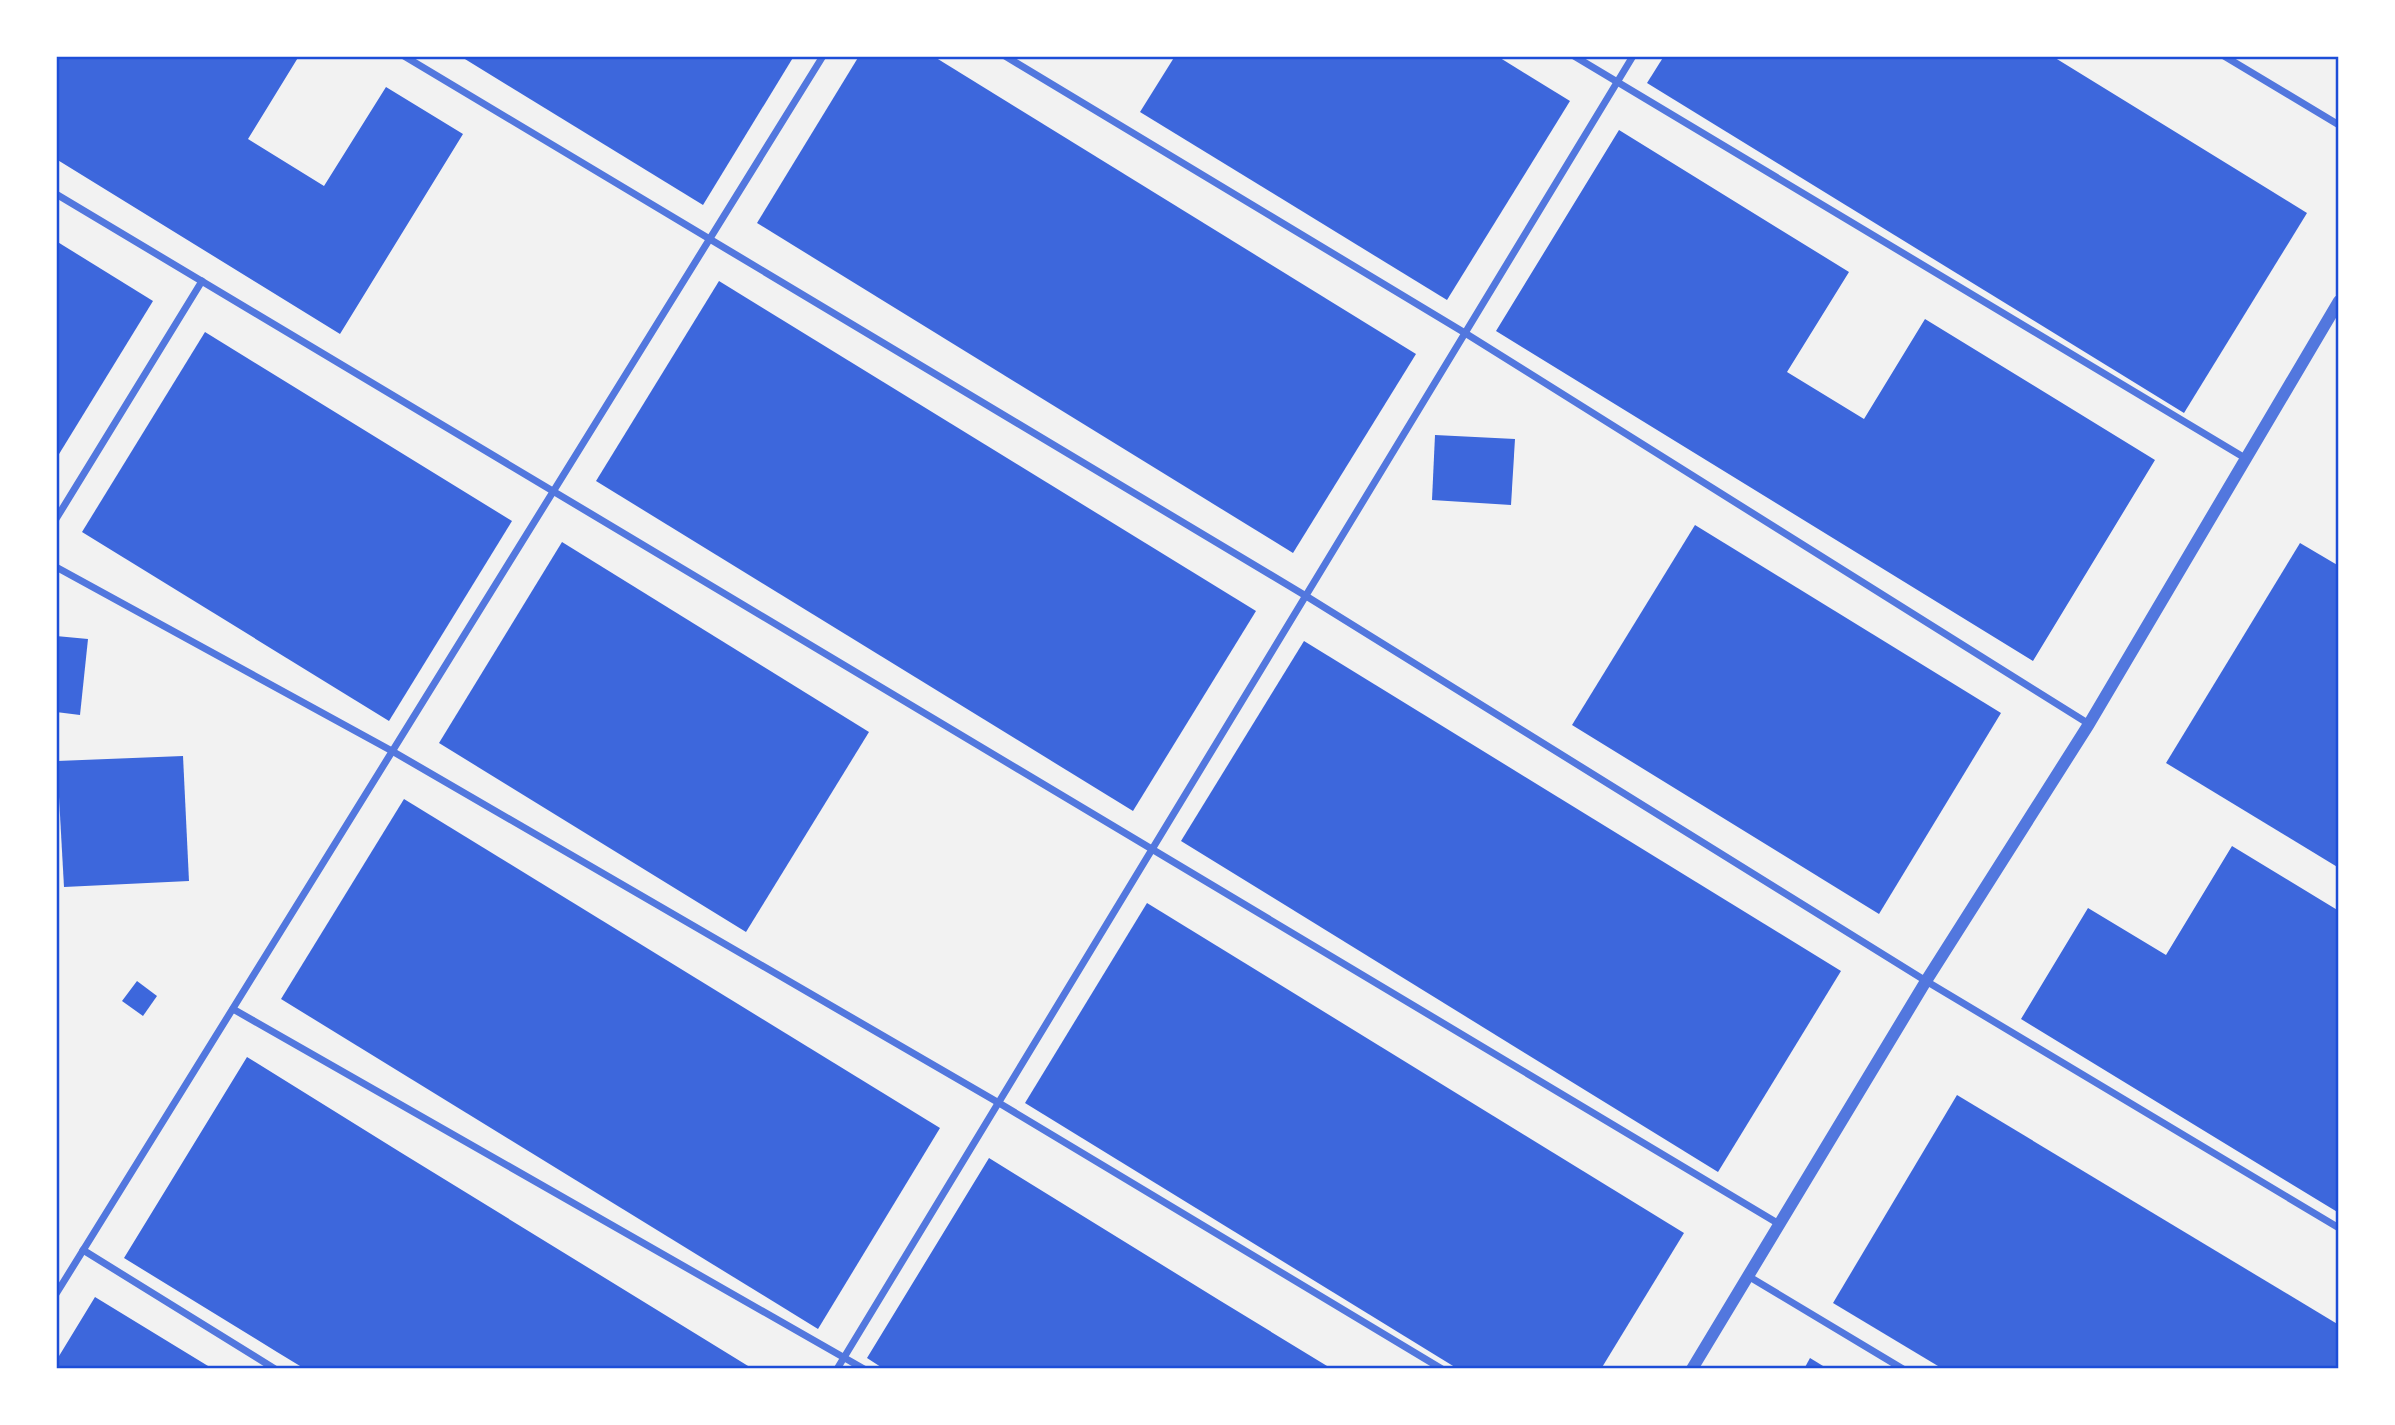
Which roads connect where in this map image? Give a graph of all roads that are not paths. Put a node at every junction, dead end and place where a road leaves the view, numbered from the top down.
1 (404, 56) edge
2 (823, 56) edge
3 (1005, 56) edge
4 (1574, 56) edge
5 (1633, 56) edge
6 (2224, 56) edge
7 (1618, 82) junction
8 (2339, 125) edge
9 (56, 194) edge
10 (710, 240) junction
11 (202, 281) junction
12 (2339, 301) edge
13 (1465, 333) junction
14 (2245, 458) junction
15 (553, 492) junction
16 (56, 519) edge
17 (56, 567) edge
18 (1306, 596) junction
19 (2088, 724) junction
20 (392, 751) junction
21 (1152, 849) junction
22 (1926, 981) junction
23 (233, 1009) junction
24 (999, 1103) junction
25 (1779, 1224) junction
26 (2339, 1228) edge
27 (83, 1250) junction
28 (1748, 1276) junction
29 (56, 1294) edge
30 (844, 1357) junction
31 (275, 1369) edge
32 (837, 1369) edge
33 (864, 1369) edge
34 (1442, 1369) edge
35 (1692, 1369) edge
36 (1903, 1369) edge

1 - 10 street
2 - 10 street
3 - 13 street
4 - 7 street
5 - 7 street
6 - 8 street
7 - 13 street
7 - 14 street
9 - 11 street
10 - 15 street
10 - 18 street
11 - 15 street
11 - 16 street
12 - 14 street
13 - 18 street
13 - 19 street
14 - 19 street
15 - 20 street
15 - 21 street
17 - 20 street
18 - 21 street
18 - 22 street
19 - 22 street
20 - 23 street
20 - 24 street
21 - 24 street
21 - 25 street
22 - 25 street
22 - 26 street
23 - 27 street
23 - 30 street
24 - 30 street
24 - 34 street
25 - 28 street
27 - 29 street
27 - 31 street
28 - 35 street
28 - 36 street
30 - 32 street
30 - 33 street

